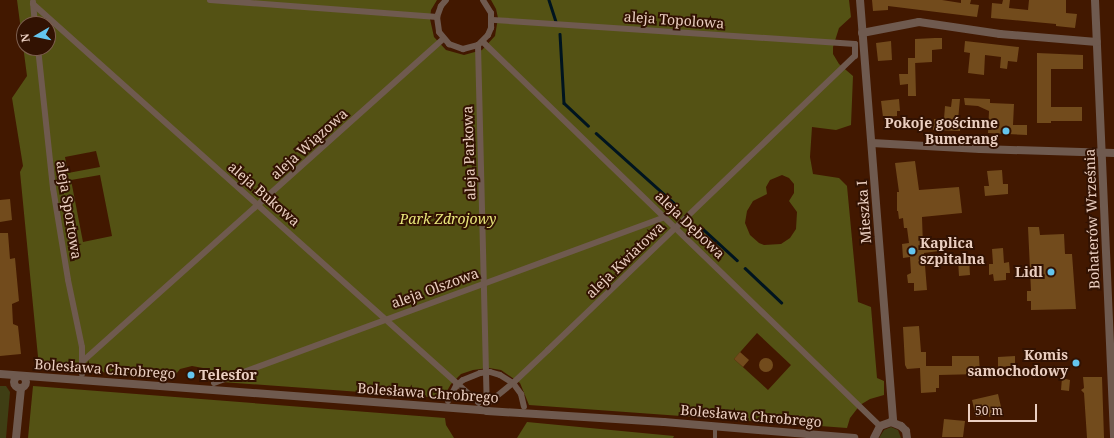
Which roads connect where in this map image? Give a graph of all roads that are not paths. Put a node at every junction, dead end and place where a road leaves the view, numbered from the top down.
1 (210, 0) edge
2 (446, 0) edge
3 (483, 0) edge
4 (860, 0) edge
5 (1095, 0) edge
6 (33, 2) edge
7 (34, 16) edge
8 (437, 17) junction
9 (492, 20) junction
10 (862, 33) junction
11 (443, 39) junction
12 (1097, 42) junction
13 (480, 44) junction
14 (855, 44) joint
15 (39, 56) edge
16 (872, 143) junction
17 (1103, 153) junction
18 (1114, 153) edge
19 (258, 205) junction
20 (664, 217) junction
21 (676, 228) junction
22 (484, 283) junction
23 (386, 318) junction
24 (83, 361) junction
25 (486, 372) junction
26 (0, 374) edge
27 (82, 374) dead end
28 (14, 375) junction
29 (214, 383) dead end
30 (513, 383) junction
31 (458, 384) junction
32 (448, 401) dead end
33 (479, 403) dead end
34 (487, 404) joint
35 (524, 406) dead end
36 (893, 422) junction
37 (715, 426) junction
38 (880, 426) junction
39 (16, 438) edge
40 (715, 438) edge
41 (835, 438) edge
42 (854, 438) edge
43 (874, 438) edge
44 (907, 438) edge
45 (1114, 438) edge

1 - 8 street
2 - 8 street
3 - 9 street
4 - 10 street, Mieszka I
5 - 12 street, Bohaterów Września
6 - 7 street
6 - 19 street, aleja Bukowa
8 - 11 street
9 - 13 street
9 - 14 street, aleja Topolowa
10 - 12 street
10 - 16 street, Mieszka I
11 - 13 street
11 - 19 street, aleja Wiązowa
12 - 17 street, Bohaterów Września
13 - 20 street, aleja Dębowa
13 - 22 street, aleja Parkowa
14 - 21 street, aleja Kwiatowa
15 - 24 street, aleja Sportowa
16 - 17 street
16 - 36 street, Mieszka I
17 - 18 street
17 - 45 street, Bohaterów Września
19 - 23 street, aleja Bukowa
19 - 24 street, aleja Wiązowa
20 - 21 street, aleja Dębowa
20 - 22 street, aleja Olszowa
21 - 30 street, aleja Kwiatowa
21 - 38 street, aleja Dębowa
22 - 23 street, aleja Olszowa
22 - 25 street, aleja Parkowa
23 - 29 street, aleja Olszowa
23 - 31 street, aleja Bukowa
24 - 27 street, aleja Sportowa
25 - 30 street
25 - 31 street
25 - 34 street, aleja Parkowa
26 - 28 street, Bolesława Chrobrego
28 - 37 street, Bolesława Chrobrego
28 - 39 street
30 - 34 street, aleja Kwiatowa
30 - 35 street
31 - 32 street
31 - 33 street, aleja Bukowa
36 - 38 street
36 - 44 street
37 - 40 lane
37 - 41 street, Bolesława Chrobrego
38 - 43 street
41 - 42 street, Bolesława Chrobrego

